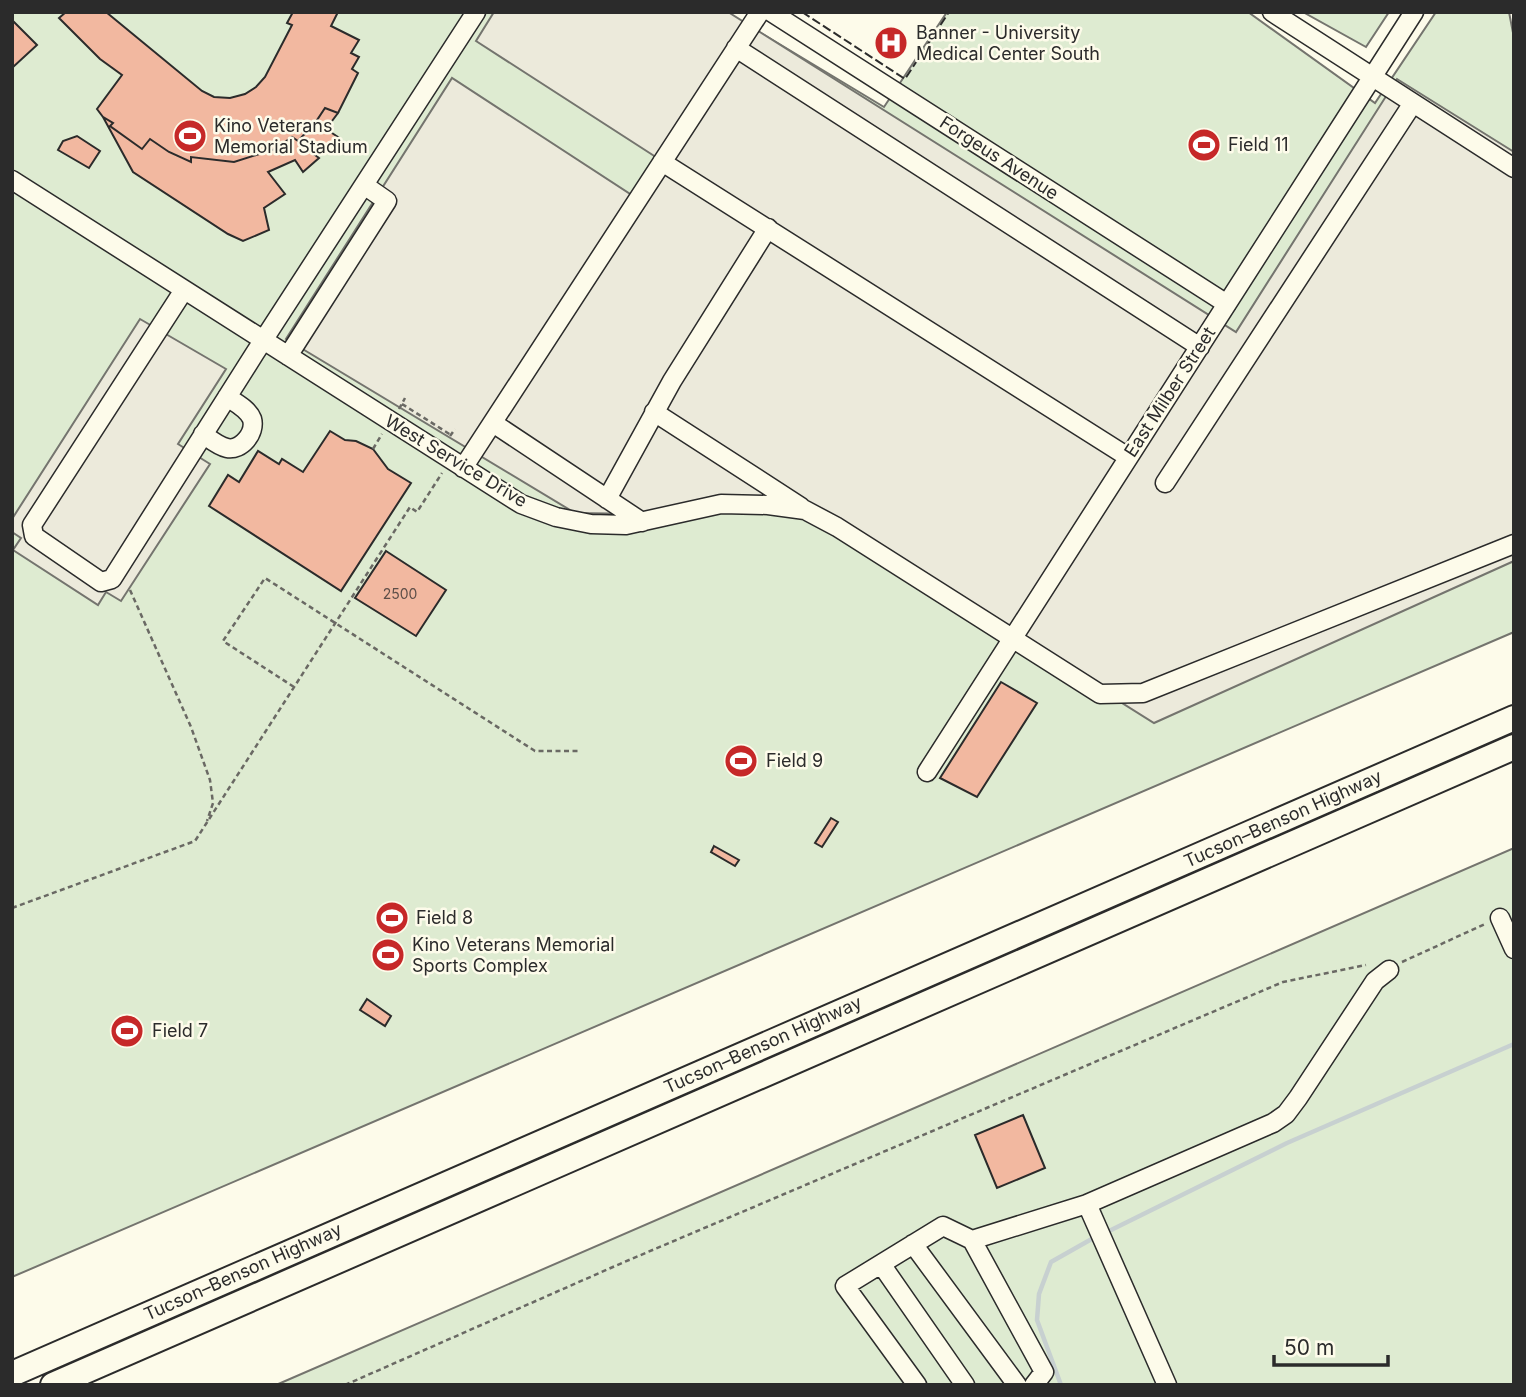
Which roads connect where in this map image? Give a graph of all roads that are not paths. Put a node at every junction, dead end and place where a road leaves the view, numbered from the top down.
1 (476, 12) edge
2 (760, 12) edge
3 (771, 12) edge
4 (1272, 12) edge
5 (1414, 12) edge
6 (736, 48) junction
7 (1372, 76) junction
8 (1413, 103) junction
9 (663, 162) junction
10 (1514, 168) edge
11 (12, 180) edge
12 (364, 185) junction
13 (768, 228) junction
14 (184, 290) junction
15 (1227, 304) junction
16 (263, 340) junction
17 (1200, 347) junction
18 (288, 356) junction
19 (227, 397) junction
20 (654, 412) junction
21 (493, 423) junction
22 (203, 434) junction
23 (1128, 457) junction
24 (463, 468) junction
25 (1165, 483) dead end
26 (607, 499) junction
27 (805, 510) junction
28 (642, 522) junction
29 (1514, 544) edge
30 (1012, 638) junction
31 (1514, 718) edge
32 (1514, 747) edge
33 (927, 772) dead end
34 (1500, 918) road end
35 (1514, 948) edge
36 (1389, 970) road end
37 (1087, 1204) junction
38 (972, 1240) junction
39 (913, 1244) junction
40 (881, 1264) junction
41 (124, 1324) junction
42 (12, 1362) edge
43 (12, 1374) edge
44 (53, 1385) edge
45 (917, 1385) edge
46 (965, 1385) edge
47 (1017, 1385) edge
48 (1034, 1385) edge
49 (1167, 1385) edge

1 - 12 street
2 - 6 street
3 - 15 street, Forgeus Avenue
4 - 7 street
5 - 7 street, East Milber Street
6 - 9 street
6 - 17 street
7 - 8 street
7 - 15 street, East Milber Street
8 - 10 street
8 - 25 street
9 - 13 street
9 - 21 street
11 - 14 street, West Service Drive
12 - 16 street
12 - 18 street
13 - 20 street
13 - 23 street
14 - 16 street, West Service Drive
14 - 22 street
15 - 17 street, East Milber Street
16 - 18 street, West Service Drive
16 - 19 street
17 - 23 street, East Milber Street
18 - 24 street, West Service Drive
19 - 22 street
19 - 22 street
20 - 26 street
20 - 27 street
21 - 24 street
21 - 26 street
23 - 30 street, East Milber Street
24 - 28 street, West Service Drive
26 - 28 street
27 - 28 street, West Service Drive
27 - 30 street, West Service Drive
29 - 30 street, West Service Drive
30 - 33 street, East Milber Street
31 - 41 highway, Tucson–Benson Highway
32 - 44 highway, Tucson–Benson Highway
34 - 35 street
36 - 37 street
37 - 38 street
37 - 49 street
38 - 39 street
38 - 48 street
39 - 40 street
39 - 47 street
40 - 45 street
40 - 46 street
41 - 42 highway
41 - 43 highway, Tucson–Benson Highway

